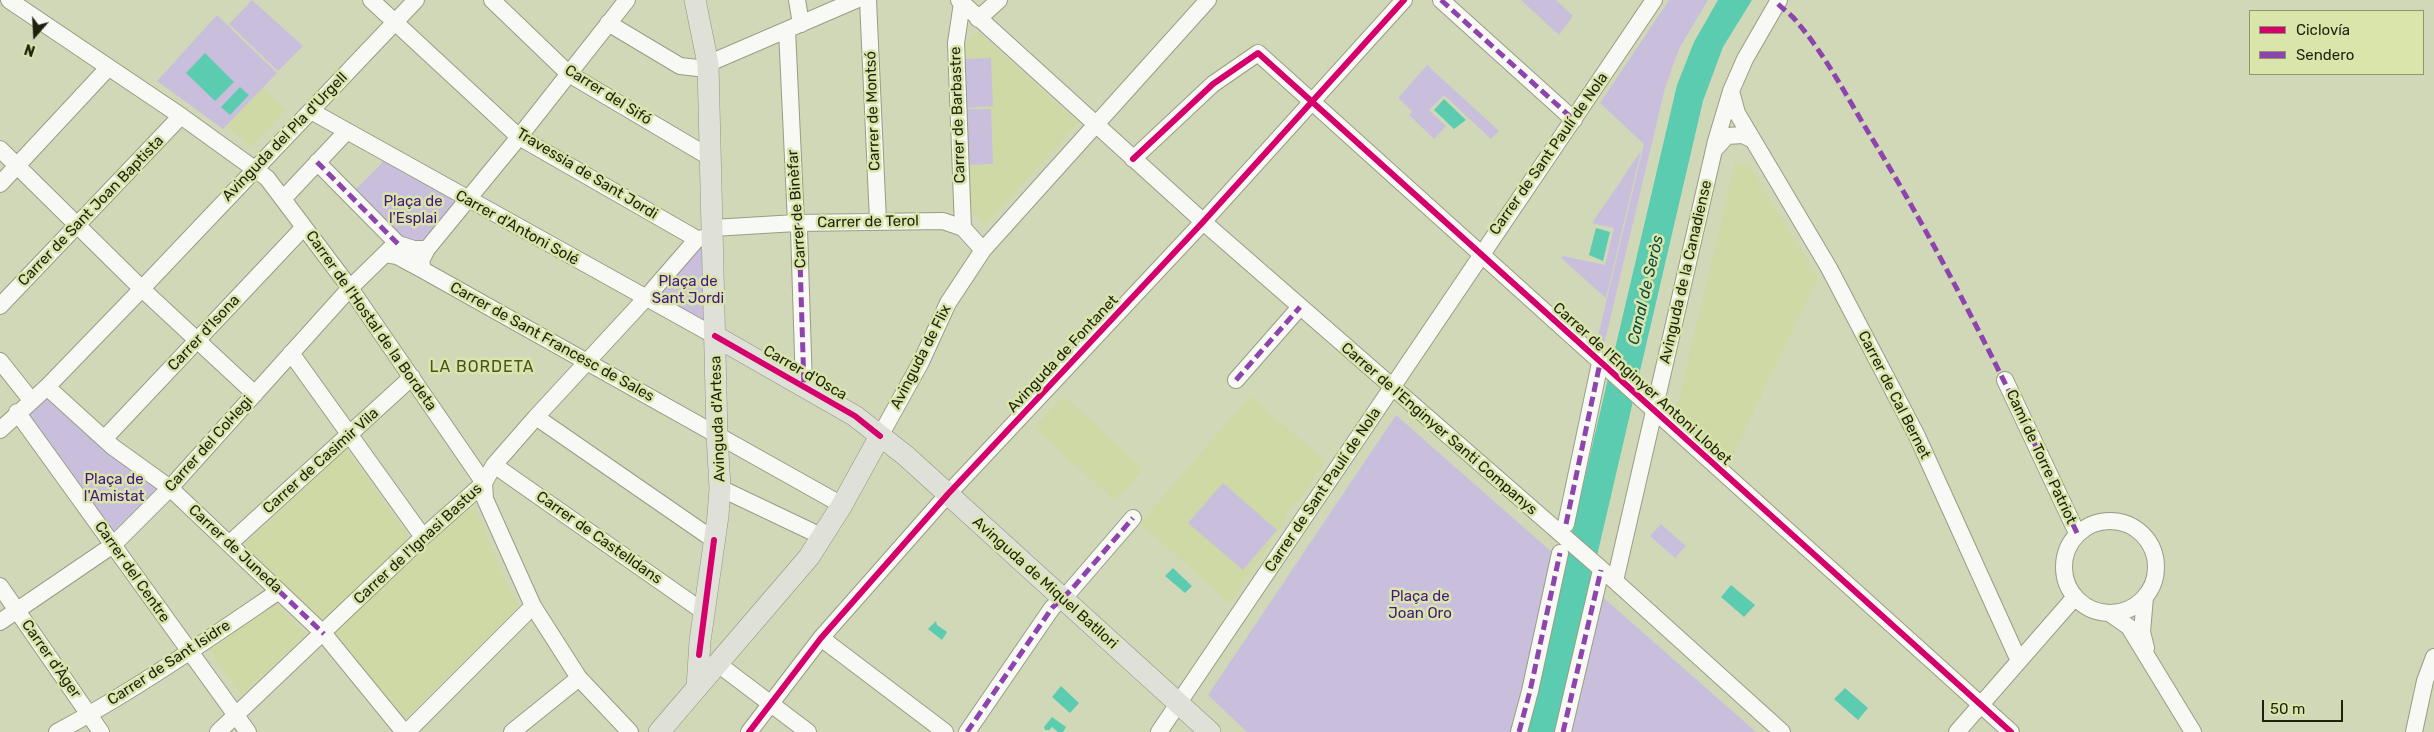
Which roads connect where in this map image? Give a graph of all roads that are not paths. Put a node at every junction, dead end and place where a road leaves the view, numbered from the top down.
1 (10, 0) edge
2 (371, 0) edge
3 (416, 0) edge
4 (627, 0) edge
5 (695, 0) edge
6 (797, 0) edge
7 (856, 0) edge
8 (868, 0) edge
9 (999, 0) edge
10 (1404, 0) edge
11 (1441, 0) edge
12 (1654, 0) edge
13 (960, 1) edge
14 (1779, 2) edge
15 (502, 3) edge
16 (1199, 3) edge
17 (0, 8) edge
18 (978, 19) junction
19 (395, 22) junction
20 (608, 24) junction
21 (794, 27) junction
22 (708, 64) junction
23 (108, 68) junction
24 (569, 74) junction
25 (1731, 92) junction
26 (1312, 102) junction
27 (311, 111) junction
28 (181, 116) junction
29 (1574, 120) junction
30 (1095, 126) junction
31 (347, 131) junction
32 (520, 137) junction
33 (1752, 139) junction
34 (0, 149) edge
35 (1714, 150) junction
36 (711, 158) junction
37 (1133, 158) junction
38 (317, 162) junction
39 (16, 167) junction
40 (254, 169) junction
41 (0, 184) edge
42 (283, 199) junction
43 (468, 200) junction
44 (878, 221) junction
45 (1203, 222) junction
46 (796, 223) junction
47 (76, 224) junction
48 (304, 227) junction
49 (963, 228) junction
50 (708, 235) junction
51 (391, 249) junction
52 (427, 249) junction
53 (983, 250) junction
54 (1481, 253) junction
55 (422, 270) junction
56 (350, 288) junction
57 (142, 289) junction
58 (645, 299) junction
59 (0, 306) edge
60 (1300, 307) junction
61 (715, 336) junction
62 (197, 340) junction
63 (291, 353) junction
64 (0, 361) edge
65 (588, 362) junction
66 (1600, 363) junction
67 (412, 377) junction
68 (1236, 380) dead end
69 (2005, 380) dead end
70 (47, 387) junction
71 (804, 387) junction
72 (1392, 388) junction
73 (255, 394) junction
74 (31, 400) junction
75 (17, 412) junction
76 (1654, 412) junction
77 (536, 417) junction
78 (0, 430) edge
79 (349, 434) junction
80 (717, 435) junction
81 (880, 436) junction
82 (104, 439) junction
83 (494, 465) junction
84 (484, 483) junction
85 (170, 488) junction
86 (720, 488) junction
87 (948, 494) junction
88 (842, 506) junction
89 (1133, 518) dead end
90 (1565, 530) junction
91 (2077, 534) junction
92 (423, 537) junction
93 (823, 537) junction
94 (714, 540) junction
95 (230, 544) junction
96 (113, 545) junction
97 (1560, 553) dead end
98 (1602, 570) junction
99 (1615, 581) junction
100 (0, 586) edge
101 (279, 591) junction
102 (2075, 597) junction
103 (2145, 597) junction
104 (1062, 598) junction
105 (533, 606) junction
106 (17, 610) junction
107 (704, 612) junction
108 (2109, 612) junction
109 (0, 622) edge
110 (324, 634) junction
111 (821, 638) junction
112 (189, 652) junction
113 (2147, 653) junction
114 (2434, 657) edge
115 (2019, 660) junction
116 (718, 664) junction
117 (579, 678) junction
118 (697, 688) junction
119 (771, 704) junction
120 (1178, 704) junction
121 (1981, 705) junction
122 (89, 715) junction
123 (236, 716) junction
124 (57, 732) edge
125 (101, 732) edge
126 (218, 732) edge
127 (248, 732) edge
128 (405, 732) edge
129 (512, 732) edge
130 (630, 732) edge
131 (659, 732) edge
132 (749, 732) edge
133 (808, 732) edge
134 (945, 732) edge
135 (967, 732) edge
136 (1160, 732) edge
137 (1210, 732) edge
138 (1519, 732) edge
139 (1563, 732) edge
140 (1782, 732) edge
141 (1957, 732) edge
142 (2011, 732) edge
143 (2193, 732) edge
144 (2414, 732) edge

1 - 17 street
1 - 23 street, Carrer de l'Hostal de la Bordeta
2 - 19 street, Travessia de Sant Jordi
3 - 19 street, Avinguda del Pla d'Urgell
4 - 20 street
5 - 22 main road, Avinguda d'Artesa
6 - 21 street, Carrer de Binèfar
7 - 21 street
8 - 44 street, Carrer de Montsó
9 - 18 street
10 - 26 street, Avinguda de Fontanet
11 - 29 street
12 - 29 street, Carrer de Sant Paulí de Nola
13 - 18 street, Carrer de l'Enginyer Santi Companys
13 - 49 street, Carrer de Barbastre
14 - 25 street, Avinguda de la Canadiense
15 - 24 street, Carrer del Sifó
16 - 30 street, Avinguda de Flix
18 - 30 street, Carrer de l'Enginyer Santi Companys
19 - 27 street, Avinguda del Pla d'Urgell
19 - 32 street, Travessia de Sant Jordi
20 - 22 street
20 - 24 street
21 - 22 street
21 - 46 street, Carrer de Binèfar
22 - 36 main road, Avinguda d'Artesa
23 - 28 street, Carrer de l'Hostal de la Bordeta
23 - 39 street
24 - 32 street
24 - 36 street, Carrer del Sifó
25 - 33 street, Carrer de Cal Bernet
25 - 35 street, Avinguda de la Canadiense
26 - 37 street, Carrer de l'Enginyer Antoni Llobet
26 - 45 street, Avinguda de Fontanet
26 - 54 street, Carrer de l'Enginyer Antoni Llobet
27 - 31 street, Carrer d'Antoni Solé
27 - 40 street, Avinguda del Pla d'Urgell
28 - 40 street, Carrer de l'Hostal de la Bordeta
28 - 47 street, Carrer de Sant Joan Baptista
29 - 54 street, Carrer de Sant Paulí de Nola
30 - 37 street, Carrer de l'Enginyer Santi Companys
30 - 53 street, Avinguda de Flix
31 - 38 street
31 - 43 street, Carrer d'Antoni Solé
32 - 43 street
32 - 50 street, Travessia de Sant Jordi
33 - 35 street
33 - 115 street, Carrer de Cal Bernet
34 - 39 street
35 - 76 street, Avinguda de la Canadiense
36 - 50 main road, Avinguda d'Artesa
37 - 45 street, Carrer de l'Enginyer Santi Companys
38 - 42 street
38 - 51 street, Carrer de Sant Francesc de Sales
39 - 41 street
39 - 47 street
40 - 42 street, Carrer de l'Hostal de la Bordeta
40 - 57 street, Avinguda del Pla d'Urgell
42 - 48 street, Carrer de l'Hostal de la Bordeta
43 - 52 street
43 - 58 street, Carrer d'Antoni Solé
44 - 46 street, Carrer de Terol
44 - 49 street, Carrer de Terol
45 - 60 street, Carrer de l'Enginyer Santi Companys
45 - 87 street, Avinguda de Fontanet
46 - 50 street, Carrer de Terol
46 - 71 street, Carrer de Binèfar
47 - 57 street
47 - 59 street, Carrer de Sant Joan Baptista
48 - 56 street, Carrer de l'Hostal de la Bordeta
48 - 62 street, Carrer d'Isona
49 - 53 street
50 - 58 street
50 - 61 main road, Avinguda d'Artesa
51 - 52 street
51 - 55 street, Carrer de Sant Francesc de Sales
51 - 56 street, Carrer del Col·legi
52 - 55 street
53 - 81 street, Avinguda de Flix
54 - 66 street, Carrer de l'Enginyer Antoni Llobet
54 - 72 street, Carrer de Sant Paulí de Nola
55 - 65 street, Carrer de Sant Francesc de Sales
56 - 63 street, Carrer del Col·legi
56 - 67 street, Carrer de l'Hostal de la Bordeta
57 - 62 street
57 - 70 street, Avinguda del Pla d'Urgell
58 - 61 street
58 - 65 street, Carrer de l'Ignasi Bastus
60 - 68 street
60 - 72 street, Carrer de l'Enginyer Santi Companys
61 - 71 main road, Carrer d'Osca
61 - 80 main road, Avinguda d'Artesa
62 - 73 street
62 - 82 street, Carrer d'Isona
63 - 73 street, Carrer del Col·legi
63 - 79 street
64 - 74 street
65 - 77 street, Carrer de l'Ignasi Bastus
65 - 80 street, Carrer de Sant Francesc de Sales
66 - 76 street, Carrer de l'Enginyer Antoni Llobet
66 - 90 street
67 - 79 street, Carrer de Casimir Vila
67 - 84 street, Carrer de l'Hostal de la Bordeta
69 - 91 street, Camí de Torre Patriot
70 - 74 street
70 - 82 street, Carrer de Juneda
71 - 81 main road, Carrer d'Osca
72 - 90 street, Carrer de l'Enginyer Santi Companys
72 - 120 street, Carrer de Sant Paulí de Nola
73 - 85 street, Carrer del Col·legi
74 - 75 street
75 - 78 street
75 - 96 street, Carrer del Centre
76 - 99 street, Avinguda de la Canadiense
76 - 121 street, Carrer de l'Enginyer Antoni Llobet
77 - 83 street, Carrer de l'Ignasi Bastus
77 - 94 street
79 - 92 street
79 - 95 street, Carrer de Casimir Vila
80 - 86 main road, Avinguda d'Artesa
80 - 88 street, Carrer de Sant Francesc de Sales
81 - 87 main road, Avinguda de Miquel Batllori
81 - 88 main road, Avinguda de Flix
82 - 85 street, Carrer de Juneda
83 - 84 street, Carrer de l'Ignasi Bastus
83 - 107 street, Carrer de Castelldans
84 - 92 street, Carrer de l'Ignasi Bastus
84 - 105 street, Carrer de l'Hostal de la Bordeta
85 - 95 street, Carrer de Juneda
85 - 96 street, Carrer del Col·legi
86 - 93 street
86 - 94 main road, Avinguda d'Artesa
87 - 104 main road, Avinguda de Miquel Batllori
87 - 111 street, Avinguda de Fontanet
88 - 93 main road, Avinguda de Flix
89 - 104 street
90 - 98 street, Carrer de l'Enginyer Santi Companys
91 - 102 street
91 - 103 street
92 - 110 street, Carrer de l'Ignasi Bastus
93 - 116 main road, Avinguda de Flix
94 - 107 main road, Avinguda d'Artesa
95 - 101 street, Carrer de Juneda
96 - 106 street, Carrer del Col·legi
96 - 112 street, Carrer del Centre
97 - 138 street
98 - 99 street, Carrer de l'Enginyer Santi Companys
98 - 139 street
99 - 140 street, Carrer de l'Enginyer Santi Companys
100 - 106 street, Carrer d'Àger
101 - 110 street, Carrer de Juneda
101 - 112 street, Carrer de Sant Isidre
102 - 108 street
102 - 115 street
103 - 108 street
103 - 113 street
104 - 120 main road, Avinguda de Miquel Batllori
104 - 135 street
105 - 117 street, Carrer de l'Hostal de la Bordeta
105 - 128 street
106 - 109 street, Carrer del Col·legi
106 - 122 street, Carrer d'Àger
107 - 118 main road, Avinguda d'Artesa
108 - 113 street
110 - 123 street, Carrer de l'Ignasi Bastus
110 - 128 street, Carrer de Juneda
111 - 119 street, Avinguda de Fontanet
111 - 134 street
112 - 122 street, Carrer de Sant Isidre
112 - 123 street, Carrer del Centre
113 - 143 street
114 - 144 street
115 - 121 street
116 - 118 main road, Avinguda de Flix
116 - 119 street
117 - 129 street
117 - 130 street, Carrer de l'Hostal de la Bordeta
118 - 131 main road, Avinguda de Flix
119 - 132 street, Avinguda de Fontanet
119 - 133 street
120 - 136 street, Carrer de Sant Paulí de Nola
120 - 137 main road, Avinguda de Miquel Batllori
121 - 141 street
121 - 142 street, Carrer de l'Enginyer Antoni Llobet
122 - 124 street, Carrer de Sant Isidre
122 - 125 street, Carrer d'Àger
123 - 126 street, Carrer de l'Ignasi Bastus
123 - 127 street, Carrer del Centre

